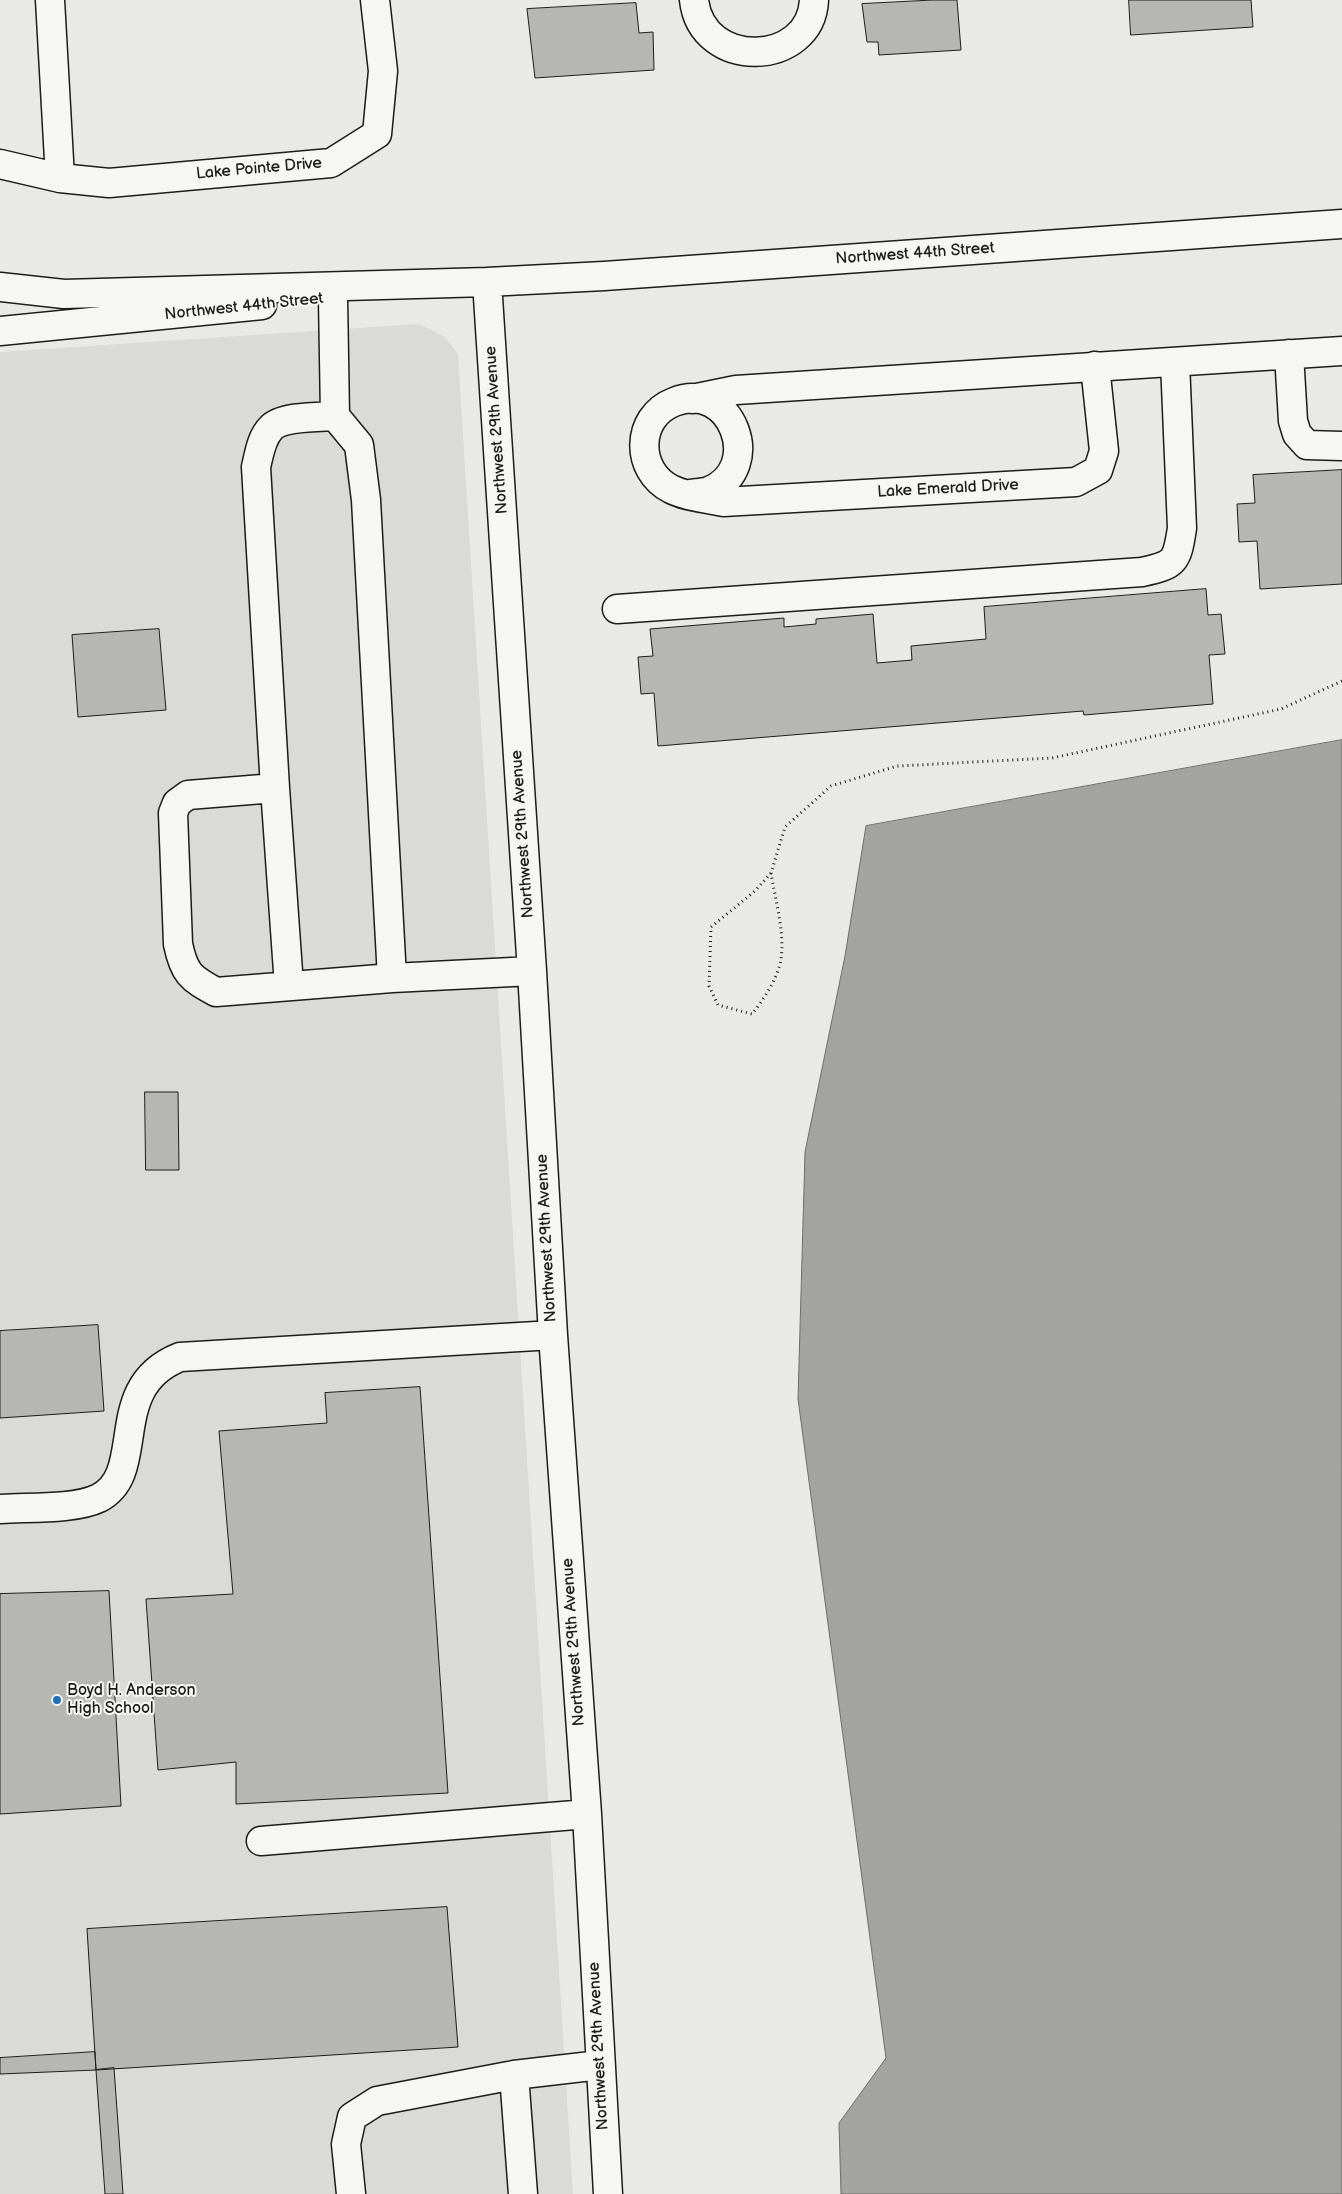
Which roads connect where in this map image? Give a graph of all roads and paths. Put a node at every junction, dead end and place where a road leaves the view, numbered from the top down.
1 (50, 0) edge
2 (375, 0) edge
3 (694, 0) edge
4 (814, 0) edge
5 (0, 164) edge
6 (60, 178) junction
7 (1342, 224) edge
8 (488, 282) junction
9 (0, 287) edge
10 (333, 298) junction
11 (0, 331) edge
12 (1342, 351) edge
13 (1289, 354) junction
14 (1175, 362) junction
15 (1095, 366) junction
16 (692, 398) junction
17 (335, 416) junction
18 (1342, 446) edge
19 (690, 494) junction
20 (616, 609) dead end
21 (1342, 681) edge
22 (275, 788) junction
23 (771, 873) junction
24 (532, 971) junction
25 (392, 978) junction
26 (290, 986) junction
27 (553, 1335) junction
28 (0, 1509) edge
29 (587, 1814) junction
30 (261, 1841) dead end
31 (600, 2065) junction
32 (514, 2075) junction
33 (351, 2194) edge
34 (523, 2194) edge
35 (608, 2194) edge

1 - 6 street
2 - 6 street, Lake Pointe Drive
3 - 4 street
5 - 6 street, Lake Pointe Drive
7 - 8 street, Northwest 44th Street
8 - 9 street, Northwest 44th Street
8 - 10 street, Northwest 44th Street
8 - 24 street, Northwest 29th Avenue
10 - 11 street, Northwest 44th Street
10 - 17 street
12 - 13 street, Lake Emerald Drive
13 - 14 street, Lake Emerald Drive
13 - 18 street
14 - 15 street, Lake Emerald Drive
14 - 20 street
15 - 16 street, Lake Emerald Drive
15 - 19 street, Lake Emerald Drive
16 - 19 street, Lake Emerald Drive
16 - 19 street
17 - 22 street
17 - 25 street
21 - 23 path
22 - 26 street
22 - 26 street
23 - 23 path
24 - 25 street
24 - 27 street, Northwest 29th Avenue
25 - 26 street
27 - 28 street
27 - 29 street, Northwest 29th Avenue
29 - 30 street
29 - 31 street, Northwest 29th Avenue
31 - 32 street
31 - 35 street, Northwest 29th Avenue
32 - 33 street
32 - 34 street

